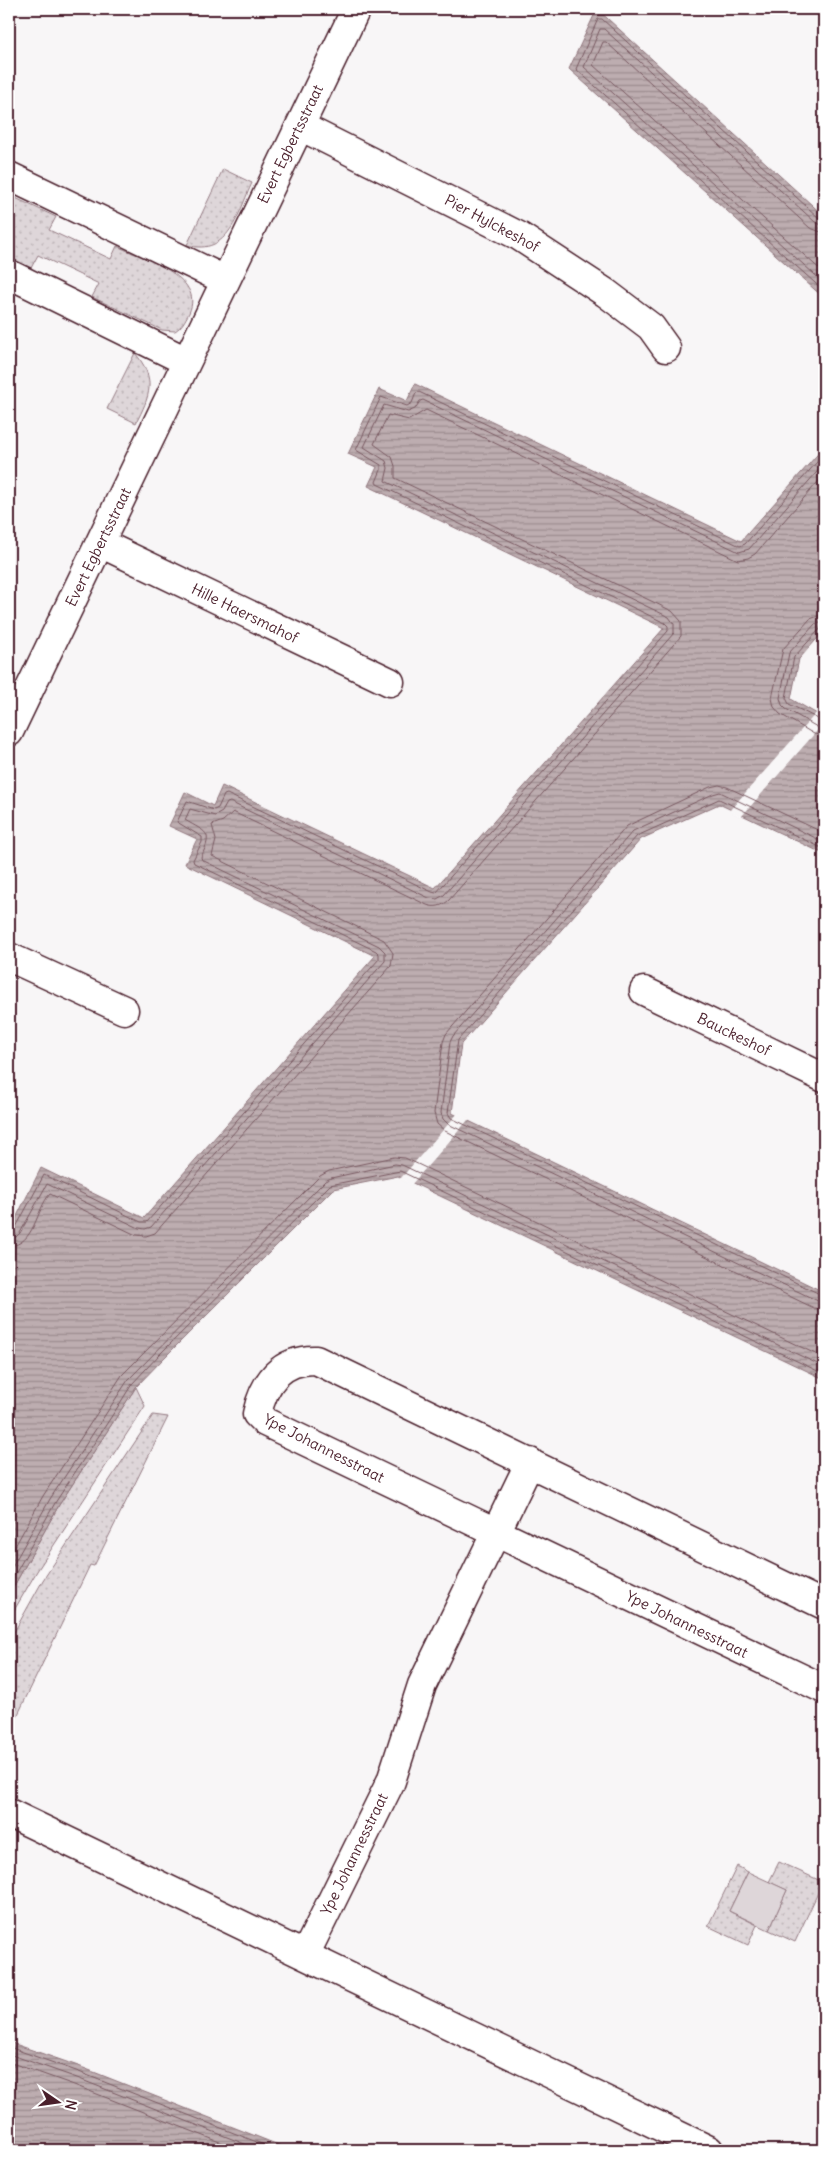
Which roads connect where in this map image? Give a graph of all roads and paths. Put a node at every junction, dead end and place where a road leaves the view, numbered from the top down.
1 (356, 9) edge
2 (300, 126) junction
3 (9, 176) edge
4 (9, 274) edge
5 (225, 280) junction
6 (666, 348) dead end
7 (186, 360) junction
8 (100, 543) junction
9 (390, 682) dead end
10 (9, 732) edge
11 (9, 957) edge
12 (644, 991) dead end
13 (124, 1010) dead end
14 (824, 1078) edge
15 (530, 1462) junction
16 (496, 1532) junction
17 (824, 1605) edge
18 (824, 1690) edge
19 (9, 1813) edge
20 (305, 1955) junction
21 (709, 2150) edge

1 - 2 street, Evert Egbertsstraat
2 - 5 street, Evert Egbertsstraat
2 - 6 street, Pier Hylckeshof
3 - 5 street
4 - 7 street
5 - 7 street, Evert Egbertsstraat
7 - 8 street, Evert Egbertsstraat
8 - 9 street, Hille Haersmahof
8 - 10 street, Evert Egbertsstraat
11 - 13 street
12 - 14 street, Bauckeshof
15 - 16 street, Ype Johannesstraat
15 - 16 street, Ype Johannesstraat
15 - 17 street, Ype Johannesstraat
16 - 18 street, Ype Johannesstraat
16 - 20 street, Ype Johannesstraat
19 - 20 street
20 - 21 street

